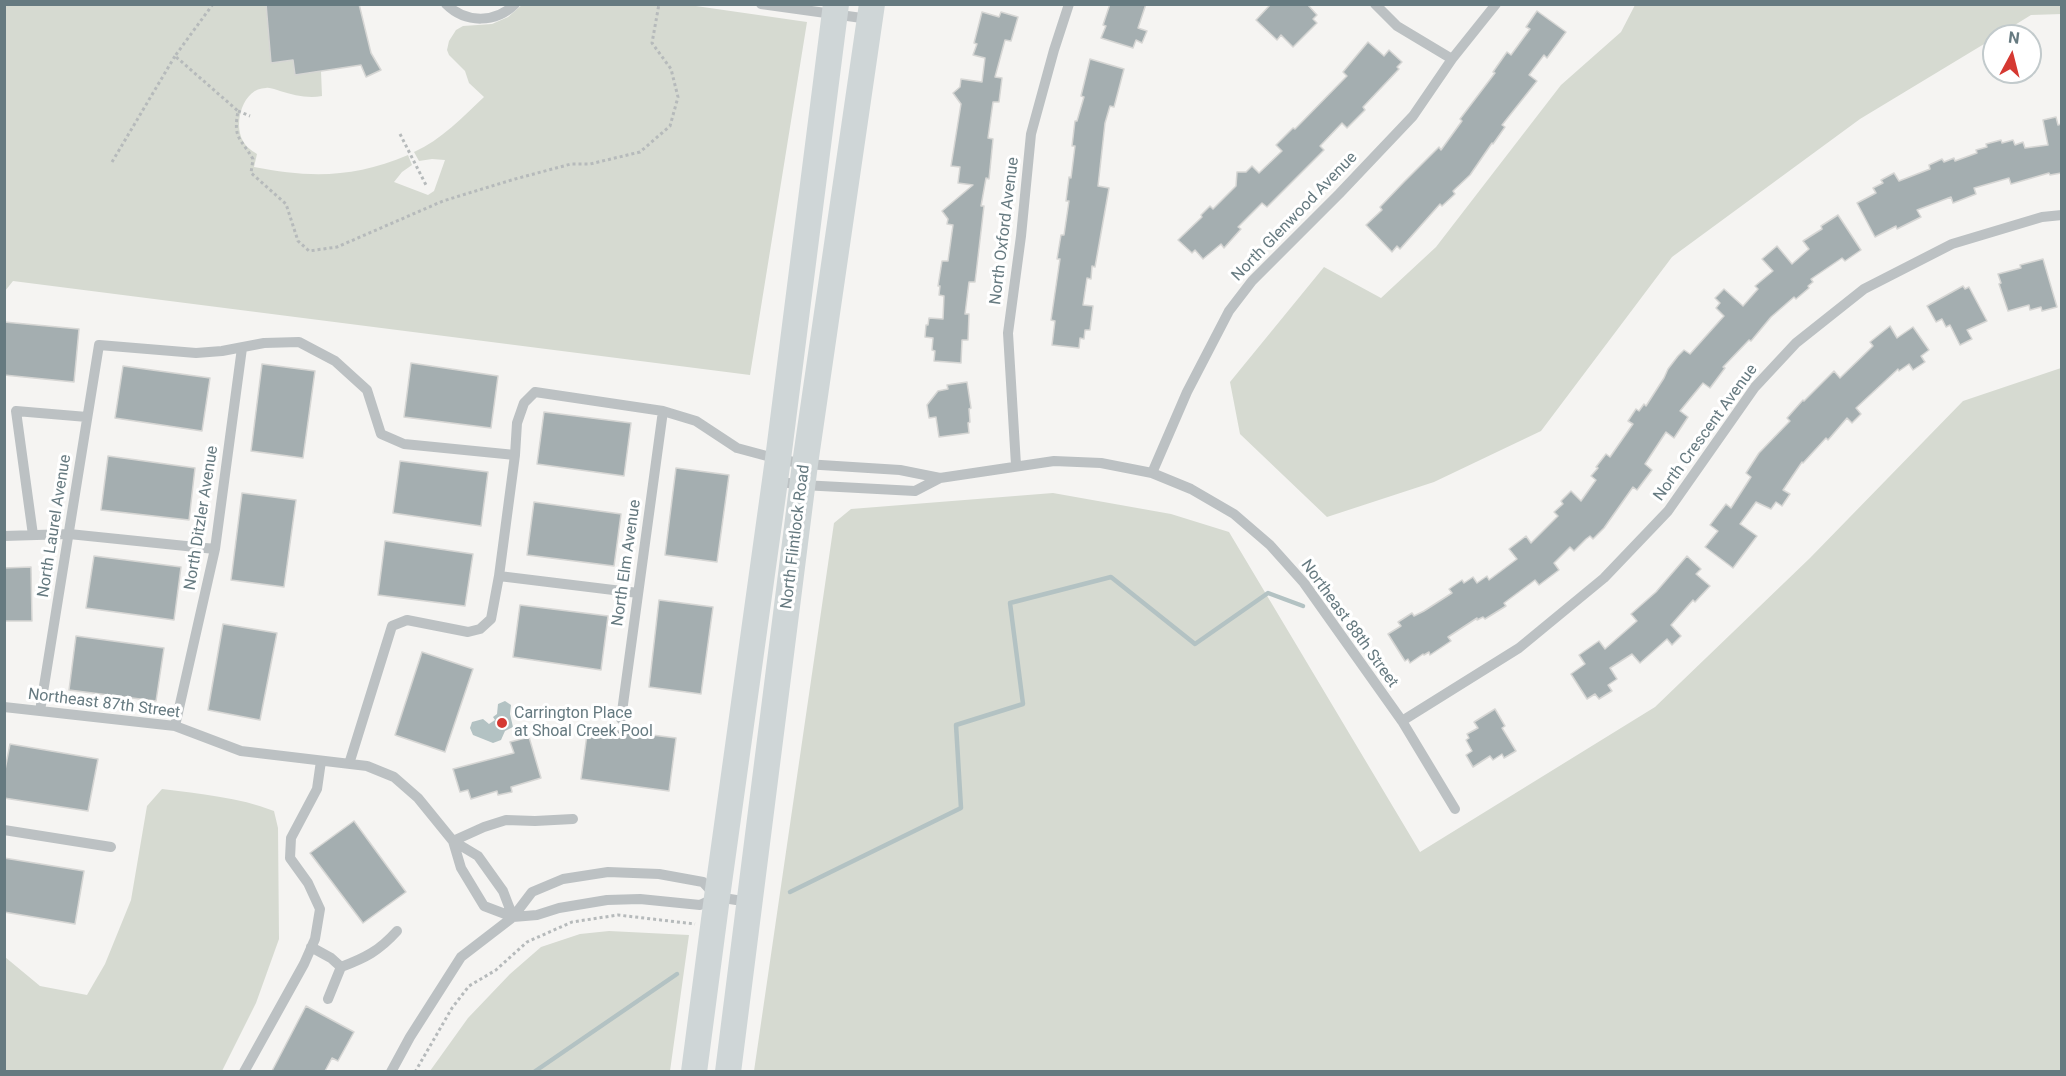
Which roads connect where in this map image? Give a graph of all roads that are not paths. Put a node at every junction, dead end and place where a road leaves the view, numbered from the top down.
1 (446, 4) edge
2 (516, 4) edge
3 (761, 4) edge
4 (1069, 4) edge
5 (1375, 4) edge
6 (1496, 4) edge
7 (836, 9) edge
8 (871, 12) edge
9 (1452, 59) junction
10 (2061, 215) edge
11 (242, 348) junction
12 (663, 411) junction
13 (87, 417) junction
14 (515, 455) junction
15 (1016, 465) junction
16 (777, 470) junction
17 (1152, 473) junction
18 (804, 474) junction
19 (940, 478) junction
20 (69, 534) junction
21 (33, 535) junction
22 (4, 536) edge
23 (215, 549) junction
24 (499, 576) junction
25 (638, 593) junction
26 (4, 707) edge
27 (40, 711) junction
28 (621, 719) dead end
29 (1402, 722) junction
30 (175, 726) junction
31 (321, 761) junction
32 (350, 764) junction
33 (1455, 809) dead end
34 (573, 819) dead end
35 (4, 830) edge
36 (453, 841) junction
37 (111, 847) dead end
38 (717, 897) junction
39 (750, 902) junction
40 (513, 917) junction
41 (397, 931) dead end
42 (311, 947) junction
43 (341, 967) junction
44 (328, 999) dead end
45 (244, 1071) edge
46 (391, 1071) edge
47 (694, 1071) edge
48 (728, 1071) edge

1 - 2 street
3 - 7 street
4 - 15 street, North Oxford Avenue
5 - 9 street
6 - 9 street, North Glenwood Avenue
7 - 8 street
7 - 16 main road, North Flintlock Road
8 - 18 main road, North Flintlock Road
9 - 17 street, North Glenwood Avenue
10 - 29 street, North Crescent Avenue
11 - 13 street, North Laurel Avenue
11 - 14 street
11 - 23 street, North Ditzler Avenue
12 - 14 street, Northeast 88th Street
12 - 16 street, Northeast 88th Street
12 - 25 street, North Elm Avenue
13 - 20 street, North Laurel Avenue
13 - 21 street
14 - 24 street
15 - 17 street, Northeast 88th Street
15 - 19 street, Northeast 88th Street
16 - 18 street, Northeast 88th Street
16 - 18 street
16 - 38 main road, North Flintlock Road
17 - 29 street, Northeast 88th Street
18 - 19 street, Northeast 88th Street
18 - 19 street, Northeast 88th Street
18 - 39 main road, North Flintlock Road
20 - 21 street
20 - 23 street
20 - 27 street, North Laurel Avenue
21 - 22 street
23 - 30 street, North Ditzler Avenue
24 - 25 street
24 - 32 street
25 - 28 street, North Elm Avenue
26 - 27 street, Northeast 87th Street
27 - 30 street, Northeast 87th Street
29 - 33 street, Northeast 88th Street
30 - 31 street, Northeast 87th Street
31 - 32 street, Northeast 87th Street
31 - 42 street
32 - 36 street, Northeast 87th Street
34 - 36 street
35 - 37 street
36 - 40 street, Northeast 87th Street
36 - 40 street, Northeast 87th Street
38 - 39 street
38 - 40 street
38 - 40 street
38 - 47 main road, North Flintlock Road
39 - 48 main road, North Flintlock Road
40 - 46 street
41 - 43 street
42 - 43 street
42 - 45 street
43 - 44 street

